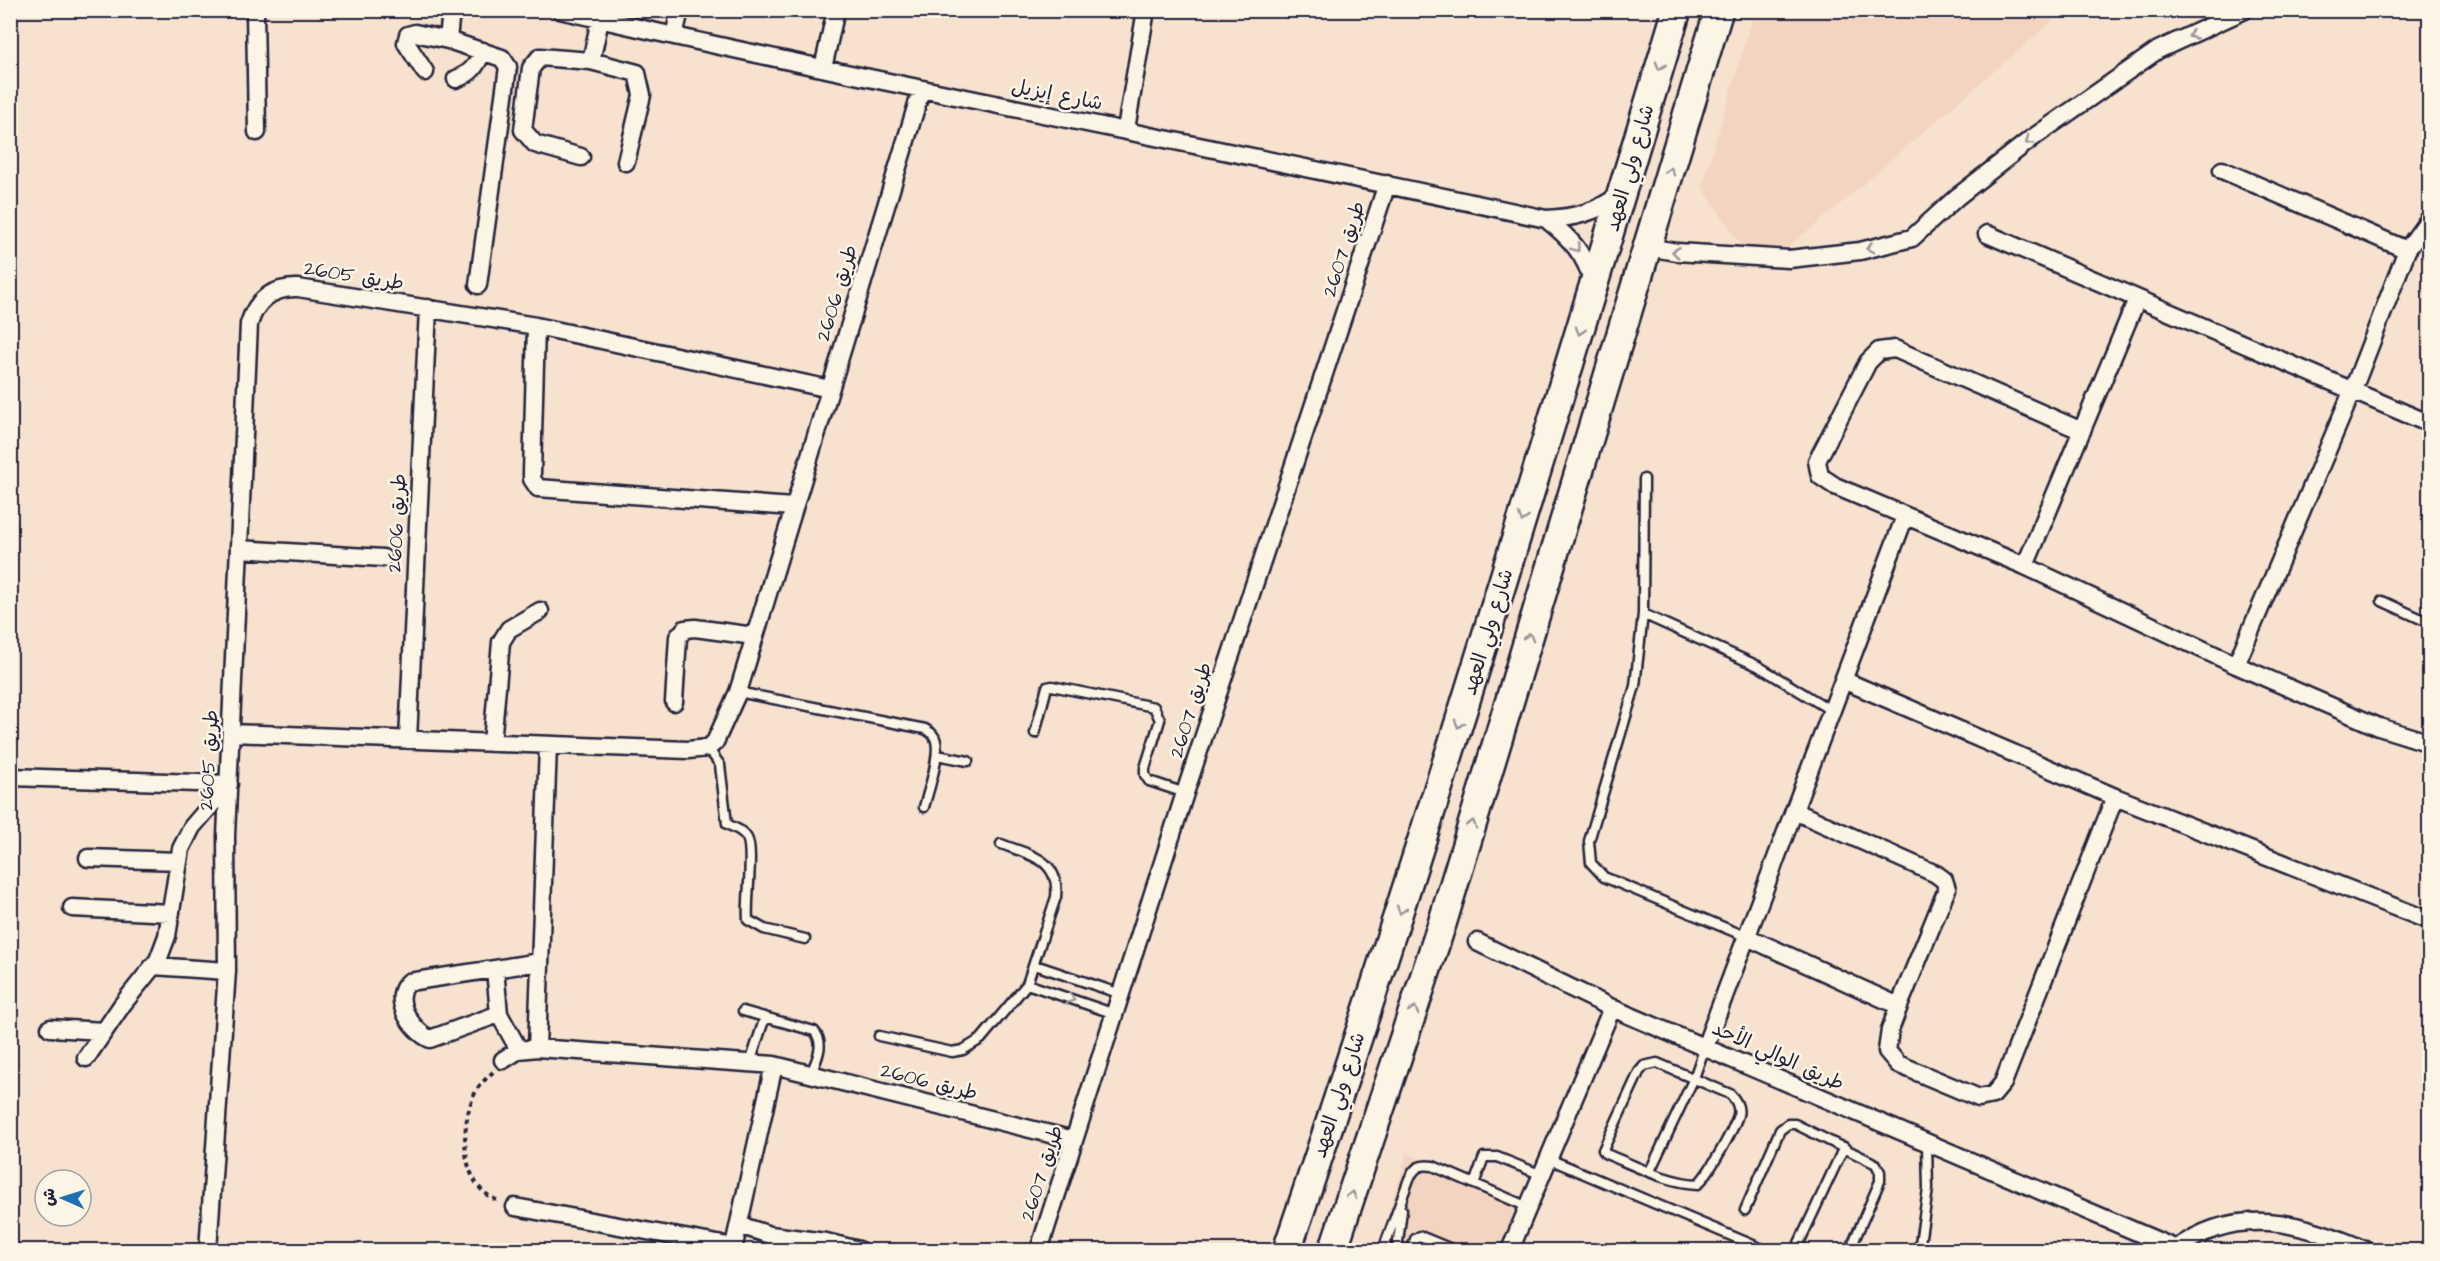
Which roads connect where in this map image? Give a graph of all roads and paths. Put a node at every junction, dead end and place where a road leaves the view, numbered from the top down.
1 (255, 10) edge
2 (452, 10) edge
3 (560, 10) edge
4 (680, 10) edge
5 (836, 10) edge
6 (1146, 10) edge
7 (1677, 10) edge
8 (1719, 10) edge
9 (2245, 10) edge
10 (600, 20) junction
11 (674, 36) junction
12 (448, 40) junction
13 (483, 51) junction
14 (591, 61) junction
15 (823, 68) junction
16 (425, 72) dead end
17 (456, 78) dead end
18 (921, 90) junction
19 (1126, 129) junction
20 (257, 132) dead end
21 (581, 158) dead end
22 (626, 162) dead end
23 (2222, 170) dead end
24 (1387, 184) junction
25 (1622, 193) junction
26 (2430, 218) edge
27 (1546, 219) junction
28 (1987, 234) dead end
29 (1610, 236) junction
30 (1647, 247) junction
31 (2407, 250) junction
32 (478, 285) dead end
33 (1593, 286) junction
34 (2138, 299) junction
35 (428, 308) junction
36 (537, 326) junction
37 (830, 389) junction
38 (2352, 392) junction
39 (2430, 424) edge
40 (2082, 431) junction
41 (1644, 479) dead end
42 (793, 507) junction
43 (1905, 516) junction
44 (239, 549) junction
45 (383, 558) dead end
46 (2025, 566) junction
47 (2382, 601) dead end
48 (540, 611) dead end
49 (1643, 614) junction
50 (2430, 623) edge
51 (754, 636) junction
52 (2236, 665) junction
53 (1844, 680) junction
54 (738, 692) junction
55 (674, 702) dead end
56 (1832, 711) junction
57 (231, 733) junction
58 (1035, 733) dead end
59 (408, 740) junction
60 (492, 743) junction
61 (2430, 743) edge
62 (548, 745) junction
63 (708, 748) junction
64 (937, 755) junction
65 (968, 761) dead end
66 (10, 777) edge
67 (229, 784) junction
68 (1185, 793) junction
69 (2115, 797) junction
70 (924, 807) dead end
71 (1794, 811) junction
72 (1001, 844) dead end
73 (88, 858) dead end
74 (179, 861) junction
75 (72, 908) dead end
76 (171, 913) junction
77 (2430, 921) edge
78 (1747, 937) junction
79 (805, 939) dead end
80 (1477, 942) dead end
81 (540, 962) junction
82 (1035, 965) junction
83 (153, 966) junction
84 (495, 969) junction
85 (227, 971) junction
86 (1027, 984) junction
87 (1122, 994) junction
88 (1899, 1006) junction
89 (1612, 1008) junction
90 (743, 1011) dead end
91 (499, 1014) junction
92 (1115, 1014) junction
93 (765, 1017) junction
94 (50, 1028) dead end
95 (104, 1031) junction
96 (879, 1036) dead end
97 (1705, 1047) junction
98 (537, 1048) junction
99 (519, 1050) junction
100 (86, 1058) dead end
101 (503, 1060) joint
102 (750, 1064) junction
103 (774, 1065) junction
104 (811, 1074) junction
105 (1694, 1078) junction
106 (1074, 1140) junction
107 (1927, 1144) junction
108 (1844, 1147) junction
109 (1549, 1159) junction
110 (1316, 1165) junction
111 (1650, 1171) junction
112 (1542, 1175) junction
113 (1474, 1184) junction
114 (1403, 1194) junction
115 (515, 1207) joint
116 (1528, 1207) junction
117 (1745, 1210) dead end
118 (739, 1225) junction
119 (733, 1249) edge
120 (2176, 1250) edge
121 (208, 1251) edge
122 (859, 1251) edge
123 (1039, 1251) edge
124 (1287, 1251) edge
125 (1301, 1251) edge
126 (1333, 1251) edge
127 (1383, 1251) edge
128 (1397, 1251) edge
129 (1412, 1251) edge
130 (1454, 1251) edge
131 (1510, 1251) edge
132 (1765, 1251) edge
133 (1798, 1251) edge
134 (1850, 1251) edge
135 (1919, 1251) edge
136 (2365, 1251) edge

1 - 20 street
2 - 12 street
3 - 10 street, شارع إيزيل
4 - 11 street
5 - 15 street
6 - 19 street
7 -> 25 main road, شارع ولي العهد
30 -> 8 main road, شارع ولي العهد
9 -> 30 street
10 - 11 street, شارع إيزيل
10 - 14 street
11 - 15 street, شارع إيزيل
12 - 13 street
12 - 16 street
13 - 17 street
13 - 32 street
14 - 21 street
14 - 22 street
15 - 18 street, شارع إيزيل
18 - 19 street, شارع إيزيل
18 - 37 street, طريق 2606
19 - 24 street, شارع إيزيل
23 - 31 street
24 - 27 street, شارع إيزيل
24 - 68 street, طريق 2607
25 - 27 street, شارع إيزيل
25 - 29 main road, شارع ولي العهد
26 - 31 street
27 -> 33 street, شارع إيزيل
28 - 34 street
29 - 30 main road
29 - 33 main road, شارع ولي العهد
126 -> 30 main road, شارع ولي العهد
31 - 38 street
33 -> 110 main road, شارع ولي العهد
34 - 38 street
34 - 40 street
35 - 36 street, طريق 2605
35 - 44 street, طريق 2605
35 - 59 street, طريق 2606
36 - 37 street, طريق 2605
36 - 42 street
37 - 42 street, طريق 2606
38 - 39 street
38 - 52 street
40 - 43 street
40 - 46 street
41 - 49 lane
42 - 51 street, طريق 2606
43 - 46 street
43 - 53 street
44 - 45 street
44 - 57 street, طريق 2605
46 - 52 street
47 - 50 lane
48 - 60 street
49 - 56 lane
49 - 78 lane
51 - 54 street, طريق 2606
51 - 55 street
52 - 61 street
53 - 56 street
53 - 69 street
54 - 63 street, طريق 2606
54 - 64 lane
56 - 71 street
57 - 59 street
57 - 67 street, طريق 2605
58 - 68 lane
59 - 60 street
60 - 62 street
62 - 63 street
62 - 81 street
63 - 79 lane
64 - 65 lane
64 - 70 lane
66 - 67 street
67 - 74 street
67 - 85 street, طريق 2605
68 - 87 street, طريق 2607
69 - 77 street
69 - 88 street
71 - 78 street
71 - 88 street
72 - 82 lane
73 - 74 street
74 - 76 street
75 - 76 street
76 - 83 street
78 - 88 street
78 - 97 street
80 - 89 street, طريق الوالي الأحد
81 - 84 street
81 - 98 street
82 - 86 lane
82 - 87 lane
83 - 85 street
83 - 95 street
84 - 91 street
84 - 91 street
85 - 121 street, طريق 2605
86 -> 92 lane
86 - 96 lane
87 - 92 street, طريق 2607
89 - 97 street, طريق الوالي الأحد
89 - 109 street
90 - 93 lane
91 - 99 street
92 - 106 street, طريق 2607
93 - 102 lane
93 - 104 lane
94 - 95 street
95 - 100 street
97 - 105 lane
97 - 107 street, طريق الوالي الأحد
98 - 99 street, طريق 2606
98 - 102 street, طريق 2606
99 - 101 street, طريق 2606
101 - 115 path
102 - 103 street, طريق 2606
103 - 104 street, طريق 2606
103 - 118 street
104 - 106 street, طريق 2606
105 - 111 lane
105 - 111 lane
105 - 111 lane
106 - 123 street, طريق 2607
107 - 120 street, طريق الوالي الأحد
107 - 135 lane
108 - 117 lane
108 - 133 lane
108 - 134 lane
109 - 112 street
109 - 132 lane
110 - 124 main road, شارع ولي العهد
110 - 125 main road
112 - 113 lane
112 - 116 street
113 - 114 lane
113 - 116 lane
114 - 127 lane
114 - 128 lane
115 - 119 street
116 - 131 street
118 - 119 street
118 - 122 street
120 - 136 street
129 - 130 lane

